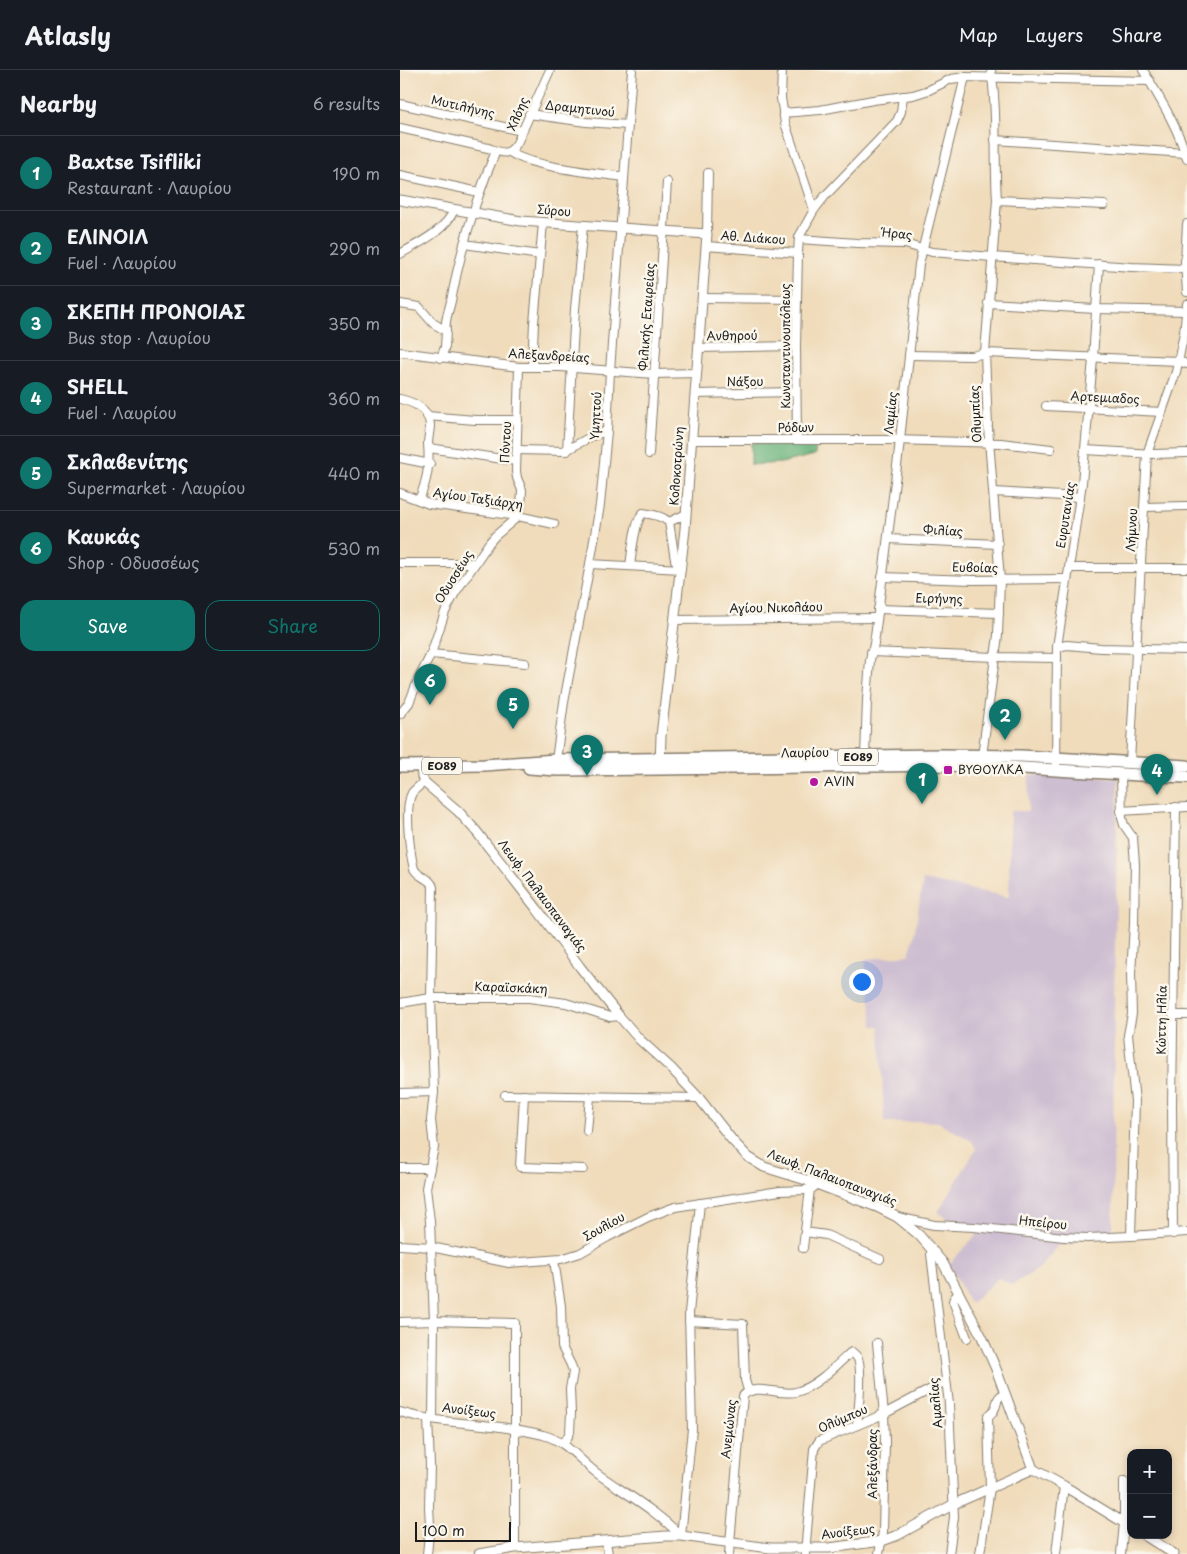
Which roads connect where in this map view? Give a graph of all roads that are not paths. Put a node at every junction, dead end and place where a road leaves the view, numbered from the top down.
1 (550, 70) edge
2 (630, 70) edge
3 (782, 70) edge
4 (1143, 70) edge
5 (992, 73) edge
6 (966, 77) junction
7 (1150, 81) junction
8 (904, 96) junction
9 (400, 104) edge
10 (782, 113) junction
11 (529, 114) junction
12 (628, 125) junction
13 (400, 128) edge
14 (522, 132) junction
15 (995, 140) junction
16 (496, 151) junction
17 (510, 152) junction
18 (1186, 156) edge
19 (708, 173) dead end
20 (400, 175) edge
21 (624, 177) junction
22 (667, 182) dead end
23 (479, 192) junction
24 (400, 200) edge
25 (997, 200) junction
26 (1104, 205) dead end
27 (454, 210) junction
28 (814, 210) junction
29 (472, 213) junction
30 (543, 223) junction
31 (1187, 224) edge
32 (584, 226) junction
33 (621, 228) junction
34 (664, 231) junction
35 (707, 234) junction
36 (799, 239) junction
37 (1186, 243) edge
38 (464, 244) junction
39 (706, 246) junction
40 (400, 248) edge
41 (408, 249) junction
42 (922, 250) junction
43 (798, 253) junction
44 (400, 254) edge
45 (540, 255) junction
46 (992, 257) junction
47 (1099, 264) junction
48 (1185, 269) junction
49 (1187, 292) edge
50 (702, 298) junction
51 (796, 299) junction
52 (988, 303) junction
53 (400, 304) edge
54 (1187, 304) edge
55 (1096, 309) junction
56 (1187, 312) edge
57 (446, 331) junction
58 (796, 346) junction
59 (699, 348) junction
60 (400, 352) edge
61 (985, 353) junction
62 (908, 355) junction
63 (441, 358) junction
64 (1093, 358) junction
65 (1178, 362) junction
66 (1187, 364) edge
67 (520, 367) junction
68 (532, 367) junction
69 (572, 368) junction
70 (610, 371) junction
71 (697, 373) junction
72 (654, 374) junction
73 (796, 392) junction
74 (695, 394) junction
75 (400, 399) edge
76 (1046, 406) dead end
77 (1089, 408) junction
78 (1162, 412) junction
79 (428, 416) junction
80 (518, 420) junction
81 (607, 431) junction
82 (692, 440) junction
83 (797, 440) junction
84 (900, 440) junction
85 (989, 443) junction
86 (429, 448) junction
87 (1051, 449) dead end
88 (517, 450) junction
89 (567, 450) junction
90 (1086, 450) junction
91 (1187, 453) edge
92 (649, 454) dead end
93 (1148, 454) junction
94 (400, 458) edge
95 (516, 461) junction
96 (430, 464) junction
97 (994, 492) junction
98 (400, 493) edge
99 (1080, 497) junction
100 (419, 500) junction
101 (1187, 506) edge
102 (1144, 507) junction
103 (686, 514) junction
104 (518, 516) junction
105 (669, 522) junction
106 (554, 524) dead end
107 (888, 539) junction
108 (998, 544) junction
109 (475, 563) junction
110 (590, 564) junction
111 (402, 565) edge
112 (630, 566) junction
113 (681, 568) junction
114 (1069, 568) junction
115 (1141, 568) junction
116 (1187, 568) edge
117 (882, 577) junction
118 (1067, 578) junction
119 (1000, 580) junction
120 (878, 609) junction
121 (999, 613) junction
122 (877, 618) junction
123 (675, 620) junction
124 (1057, 647) junction
125 (1137, 649) junction
126 (1187, 650) edge
127 (871, 652) junction
128 (431, 654) junction
129 (995, 657) junction
130 (1057, 658) junction
131 (525, 663) dead end
132 (400, 714) edge
133 (982, 756) junction
134 (865, 757) junction
135 (556, 760) junction
136 (1130, 762) junction
137 (660, 764) junction
138 (1056, 764) junction
139 (484, 765) junction
140 (400, 766) edge
141 (421, 766) junction
142 (1187, 766) edge
143 (1121, 774) junction
144 (1187, 777) edge
145 (424, 782) junction
146 (1176, 807) junction
147 (1187, 807) edge
148 (1121, 811) junction
149 (431, 998) junction
150 (400, 1002) edge
151 (1173, 1015) junction
152 (1187, 1015) edge
153 (619, 1016) junction
154 (434, 1092) junction
155 (400, 1093) edge
156 (505, 1095) dead end
157 (524, 1096) junction
158 (590, 1097) junction
159 (699, 1098) junction
160 (586, 1131) dead end
161 (400, 1168) edge
162 (430, 1168) junction
163 (583, 1170) dead end
164 (814, 1187) junction
165 (700, 1203) junction
166 (897, 1217) junction
167 (805, 1232) junction
168 (1187, 1232) edge
169 (1173, 1234) junction
170 (1132, 1236) junction
171 (400, 1245) edge
172 (431, 1247) junction
173 (803, 1248) dead end
174 (932, 1250) junction
175 (880, 1259) dead end
176 (554, 1260) junction
177 (959, 1292) junction
178 (434, 1321) junction
179 (689, 1321) junction
180 (400, 1322) edge
181 (967, 1338) dead end
182 (877, 1343) dead end
183 (946, 1381) junction
184 (750, 1391) junction
185 (1005, 1393) junction
186 (400, 1412) edge
187 (884, 1414) junction
188 (430, 1419) junction
189 (857, 1425) junction
190 (514, 1429) junction
191 (563, 1443) junction
192 (1033, 1469) junction
193 (1124, 1481) dead end
194 (1064, 1486) junction
195 (990, 1488) junction
196 (954, 1504) junction
197 (1127, 1525) edge
198 (681, 1536) junction
199 (1150, 1539) edge
200 (606, 1541) junction
201 (882, 1541) junction
202 (730, 1543) junction
203 (515, 1548) junction
204 (806, 1551) edge
205 (427, 1554) edge
206 (479, 1554) edge
207 (608, 1554) edge
208 (729, 1554) edge
209 (879, 1554) edge
210 (949, 1554) edge
211 (980, 1554) edge
212 (1056, 1554) edge
213 (1121, 1554) edge
214 (1174, 1554) edge

1 - 11 street, Χλόης
2 - 12 street, Υμηττού
3 - 10 street
4 - 7 street
5 - 6 street
5 - 7 street
5 - 15 street, Ολυμπίας
6 - 8 street
6 - 42 street, Λαμίας
7 - 18 street
8 - 10 street
8 - 28 street
9 - 14 street, Μυτιλήνης
10 - 28 street
11 - 12 street, Δραμητινού
11 - 14 street, Χλόης
12 - 21 street, Υμηττού
13 - 16 street
14 - 17 street, Χλόης
15 - 18 street
15 - 25 street, Ολυμπίας
16 - 17 street
16 - 23 street
17 - 21 street
19 - 35 street, Κολοκοτρώνη
20 - 23 street
21 - 33 street, Υμηττού
22 - 34 street, Φιλικής Εταιρείας
23 - 29 street
24 - 27 street, Σύρου
25 - 26 street
25 - 46 street, Ολυμπίας
27 - 29 street, Σύρου
27 - 41 street
28 - 36 street
29 - 30 street, Σύρου
29 - 38 street
30 - 32 street, Σύρου
30 - 45 street
31 - 37 street
32 - 33 street, Σύρου
32 - 69 street
33 - 34 street, Σύρου
33 - 70 street, Υμηττού
34 - 35 street, Σύρου
34 - 72 street, Φιλικής Εταιρείας
35 - 39 street, Κολοκοτρώνη
36 - 42 street, Ήρας
36 - 43 street, Κωνσταντινουπόλεως
37 - 48 street
38 - 45 street
38 - 57 street
39 - 43 street, Αθ. Διάκου
39 - 50 street, Κολοκοτρώνη
40 - 41 street
41 - 44 street
42 - 46 street, Ήρας
42 - 62 street, Λαμίας
43 - 51 street, Κωνσταντινουπόλεως
45 - 68 street
46 - 47 street, Ήρας
46 - 52 street, Ολυμπίας
47 - 48 street, Ήρας
47 - 55 street, Ευρυτανίας
48 - 49 street
50 - 51 street
50 - 59 street, Κολοκοτρώνη
51 - 58 street, Κωνσταντινουπόλεως
52 - 55 street
52 - 61 street, Ολυμπίας
53 - 57 street
54 - 56 street, Λήμνου
55 - 56 street
55 - 64 street, Ευρυτανίας
56 - 65 street, Λήμνου
57 - 63 street
58 - 59 street, Ανθηρού
58 - 73 street, Κωνσταντινουπόλεως
59 - 71 street, Κολοκοτρώνη
60 - 63 street, Αλεξανδρείας
61 - 62 street
61 - 64 street
61 - 85 street, Ολυμπίας
62 - 84 street, Λαμίας
63 - 67 street, Αλεξανδρείας
64 - 65 street
64 - 77 street, Ευρυτανίας
65 - 66 street
65 - 78 street, Λήμνου
67 - 68 street, Αλεξανδρείας
67 - 80 street, Πόντου
68 - 69 street, Αλεξανδρείας
69 - 70 street, Αλεξανδρείας
69 - 89 street
70 - 72 street, Αλεξανδρείας
70 - 81 street, Υμηττού
71 - 72 street, Αλεξανδρείας
71 - 74 street, Κολοκοτρώνη
72 - 92 street, Φιλικής Εταιρείας
73 - 74 street, Νάξου
73 - 83 street, Κωνσταντινουπόλεως
74 - 82 street, Κολοκοτρώνη
75 - 79 street
76 - 77 street, Αρτεμιαδος
77 - 78 street, Αρτεμιαδος
77 - 90 street, Ευρυτανίας
78 - 93 street, Λήμνου
79 - 80 street
79 - 86 street
80 - 88 street, Πόντου
81 - 89 street
81 - 110 street, Υμηττού
82 - 83 street, Ρόδων
82 - 103 street, Κολοκοτρώνη
83 - 84 street, Ρόδων
84 - 85 street, Ρόδων
84 - 107 street, Λαμίας
85 - 87 street, Ρόδων
85 - 97 street, Ολυμπίας
86 - 95 street
86 - 96 street
88 - 89 street
88 - 95 street, Πόντου
90 - 93 street
90 - 99 street, Ευρυτανίας
91 - 93 street
93 - 102 street, Λήμνου
94 - 96 street
95 - 104 street, Πόντου
96 - 100 street
97 - 99 street
97 - 108 street, Ολυμπίας
98 - 100 street, Αγίου Ταξιάρχη
99 - 114 street, Ευρυτανίας
100 - 104 street, Αγίου Ταξιάρχη
101 - 102 street
102 - 115 street, Λήμνου
103 - 105 street
103 - 113 street, Κολοκοτρώνη
104 - 106 street, Αγίου Ταξιάρχη
104 - 109 street, Οδυσσέως
105 - 112 street
105 - 113 street
107 - 108 street, Φιλίας
107 - 117 street, Λαμίας
108 - 119 street, Ολυμπίας
109 - 111 street
109 - 128 street, Οδυσσέως
110 - 112 street
110 - 135 street, Υμηττού
112 - 113 street
113 - 123 street, Κολοκοτρώνη
114 - 115 street
114 - 118 street, Ευρυτανίας
115 - 116 street
115 - 125 street, Λήμνου
117 - 119 street, Ευβοίας
117 - 120 street, Λαμίας
118 - 119 street, Ευβοίας
118 - 124 street, Ευρυτανίας
119 - 121 street, Ολυμπίας
120 - 121 street, Ειρήνης
120 - 122 street, Λαμίας
121 - 129 street, Ολυμπίας
122 - 123 street, Αγίου Νικολάου
122 - 127 street, Λαμίας
123 - 137 street, Κολοκοτρώνη
124 - 125 street
124 - 130 street, Ευρυτανίας
125 - 126 street
125 - 136 street, Λήμνου
127 - 129 street
127 - 134 street, Λαμίας
128 - 131 street
128 - 132 street, Οδυσσέως
129 - 130 street
129 - 133 street, Ολυμπίας
130 - 138 street, Ευρυτανίας
133 - 134 main road, Λαυρίου / ΕΟ89
133 - 138 main road, Λαυρίου / ΕΟ89
134 - 137 main road, Λαυρίου / ΕΟ89
135 - 137 main road, Λαυρίου / ΕΟ89
135 - 139 main road, Λαυρίου / ΕΟ89
136 - 138 main road, Λαυρίου / ΕΟ89
136 - 142 main road, Λαυρίου / ΕΟ89
137 - 138 main road, Λαυρίου / ΕΟ89
137 - 139 main road, Λαυρίου / ΕΟ89
138 - 143 main road, Λαυρίου / ΕΟ89
139 - 141 main road, Λαυρίου / ΕΟ89
140 - 141 main road, Λαυρίου / ΕΟ89
141 - 145 street
143 - 144 main road, Λαυρίου / ΕΟ89
143 - 148 street
145 - 149 street
145 - 153 street, Λεωφ. Παλαιοπαναγιάς
146 - 147 street
146 - 148 street
146 - 151 street, Κώττη Ηλία
148 - 170 street
149 - 150 street, Καραϊσκάκη
149 - 153 street, Καραϊσκάκη
149 - 154 street
151 - 152 street
151 - 169 street, Κώττη Ηλία
153 - 159 street, Λεωφ. Παλαιοπαναγιάς
154 - 155 street
154 - 162 street
156 - 157 street
157 - 158 street
157 - 163 street
158 - 159 street
158 - 160 street
159 - 164 street, Λεωφ. Παλαιοπαναγιάς
161 - 162 street
162 - 172 street
164 - 165 street, Σουλίου
164 - 166 street, Λεωφ. Παλαιοπαναγιάς
164 - 167 street
165 - 176 street, Σουλίου
165 - 179 street
166 - 170 street, Ηπείρου
166 - 174 street, Λεωφ. Παλαιοπαναγιάς
167 - 173 street
167 - 175 street
168 - 169 street, Ηπείρου
169 - 170 street, Ηπείρου
171 - 172 street, Σουλίου
172 - 176 street, Σουλίου
172 - 178 street
174 - 177 street, Λεωφ. Παλαιοπαναγιάς
174 - 183 street, Αμαλίας
176 - 191 street
177 - 181 street
177 - 185 street, Λεωφ. Παλαιοπαναγιάς
178 - 180 street
178 - 188 street
178 - 190 street
179 - 184 street
179 - 198 street
182 - 187 street, Αλεξάνδρας
183 - 187 street, Ολύμπου
183 - 196 street, Αμαλίας
184 - 189 street, Ανεμώνας
184 - 202 street, Ανεμώνας
185 - 192 street, Λεωφ. Παλαιοπαναγιάς
185 - 195 street
186 - 188 street, Ανοίξεως
187 - 189 street, Ολύμπου
187 - 201 street, Αλεξάνδρας
188 - 190 street, Ανοίξεως
188 - 205 street
189 - 204 street, Ολύμπου
190 - 191 street, Ανοίξεως
190 - 203 street
191 - 198 street, Ανοίξεως
192 - 194 street
192 - 195 street, Ανοίξεως
193 - 197 street
194 - 197 street
194 - 212 street
195 - 196 street, Ανοίξεως
195 - 211 street
196 - 201 street, Ανοίξεως
196 - 210 street, Αμαλίας
197 - 213 street
198 - 200 street, Ανοίξεως
198 - 202 street, Ανοίξεως
199 - 214 street
200 - 203 street, Ανοίξεως
200 - 207 street
201 - 204 street, Ανοίξεως
201 - 209 street, Αλεξάνδρας
202 - 204 street, Ανοίξεως
202 - 208 street, Ανεμώνας
203 - 206 street, Ανοίξεως

